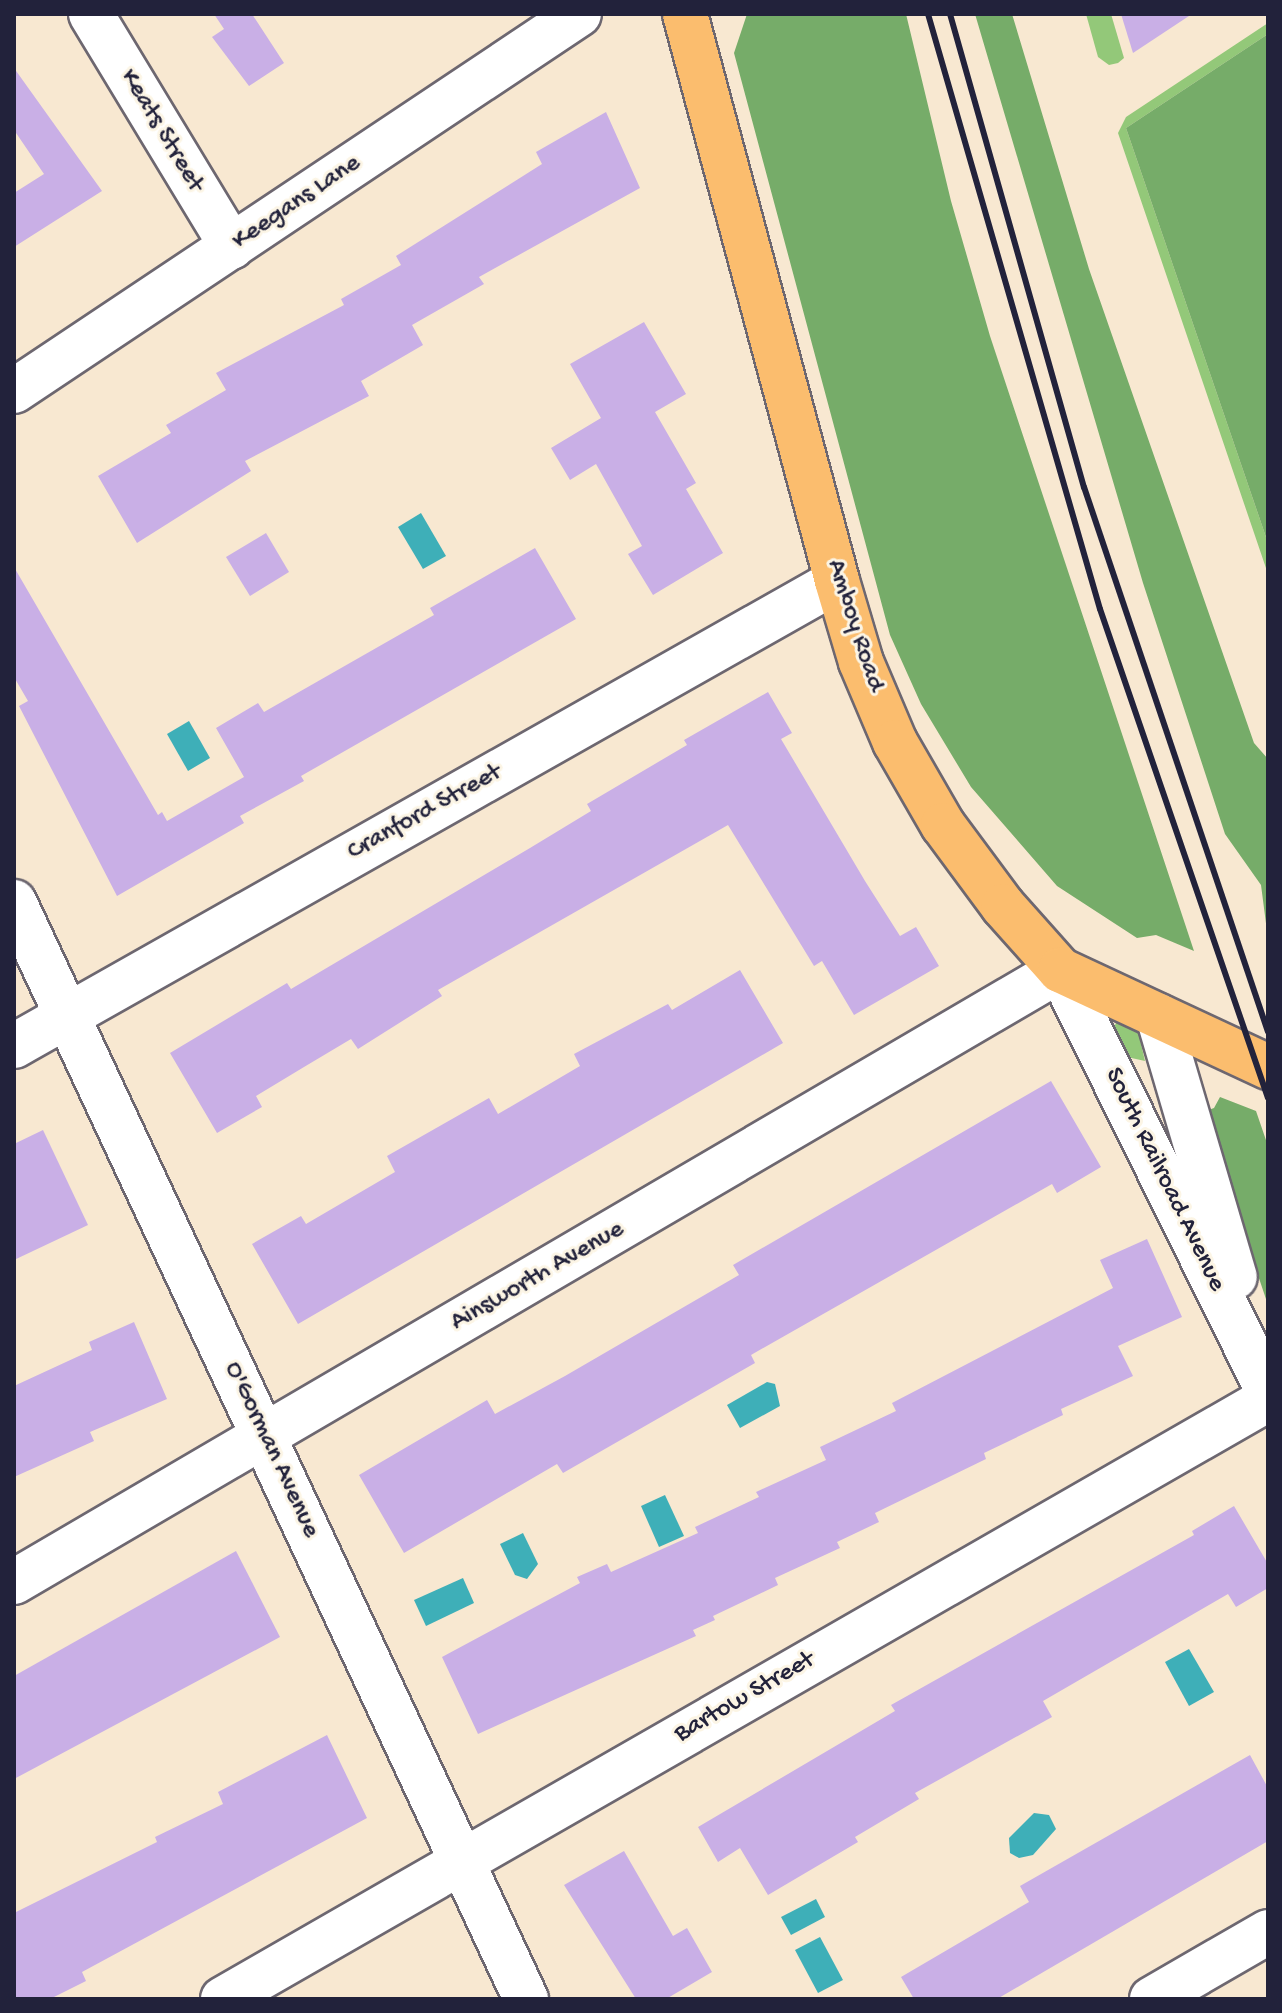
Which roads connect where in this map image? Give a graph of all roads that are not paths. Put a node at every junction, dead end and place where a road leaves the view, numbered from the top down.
1 (91, 14) edge
2 (579, 14) edge
3 (685, 14) edge
4 (232, 247) junction
5 (14, 391) edge
6 (837, 581) junction
7 (14, 902) edge
8 (1060, 970) junction
9 (66, 1016) junction
10 (1158, 1016) junction
11 (14, 1046) edge
12 (1268, 1067) edge
13 (1268, 1389) edge
14 (1268, 1399) edge
15 (265, 1437) junction
16 (14, 1582) edge
17 (462, 1861) junction
18 (1268, 1932) edge
19 (223, 1999) edge
20 (526, 1999) edge
21 (1152, 1999) edge

1 - 4 street, Keats Street
2 - 4 street, Keegans Lane
3 - 6 main road, Amboy Road
4 - 5 street, Keegans Lane
6 - 8 main road, Amboy Road
6 - 9 street, Cranford Street
7 - 9 street, O'Gorman Avenue
8 - 10 main road, Amboy Road
8 - 13 street, South Railroad Avenue
8 - 15 street, Ainsworth Avenue
9 - 11 street, Cranford Street
9 - 15 street, O'Gorman Avenue
10 - 12 main road, Amboy Road
10 - 13 street, South Railroad Avenue
14 - 17 street, Bartow Street
15 - 16 street, Ainsworth Avenue
15 - 17 street, O'Gorman Avenue
17 - 19 street, Bartow Street
17 - 20 street, O'Gorman Avenue
18 - 21 street

